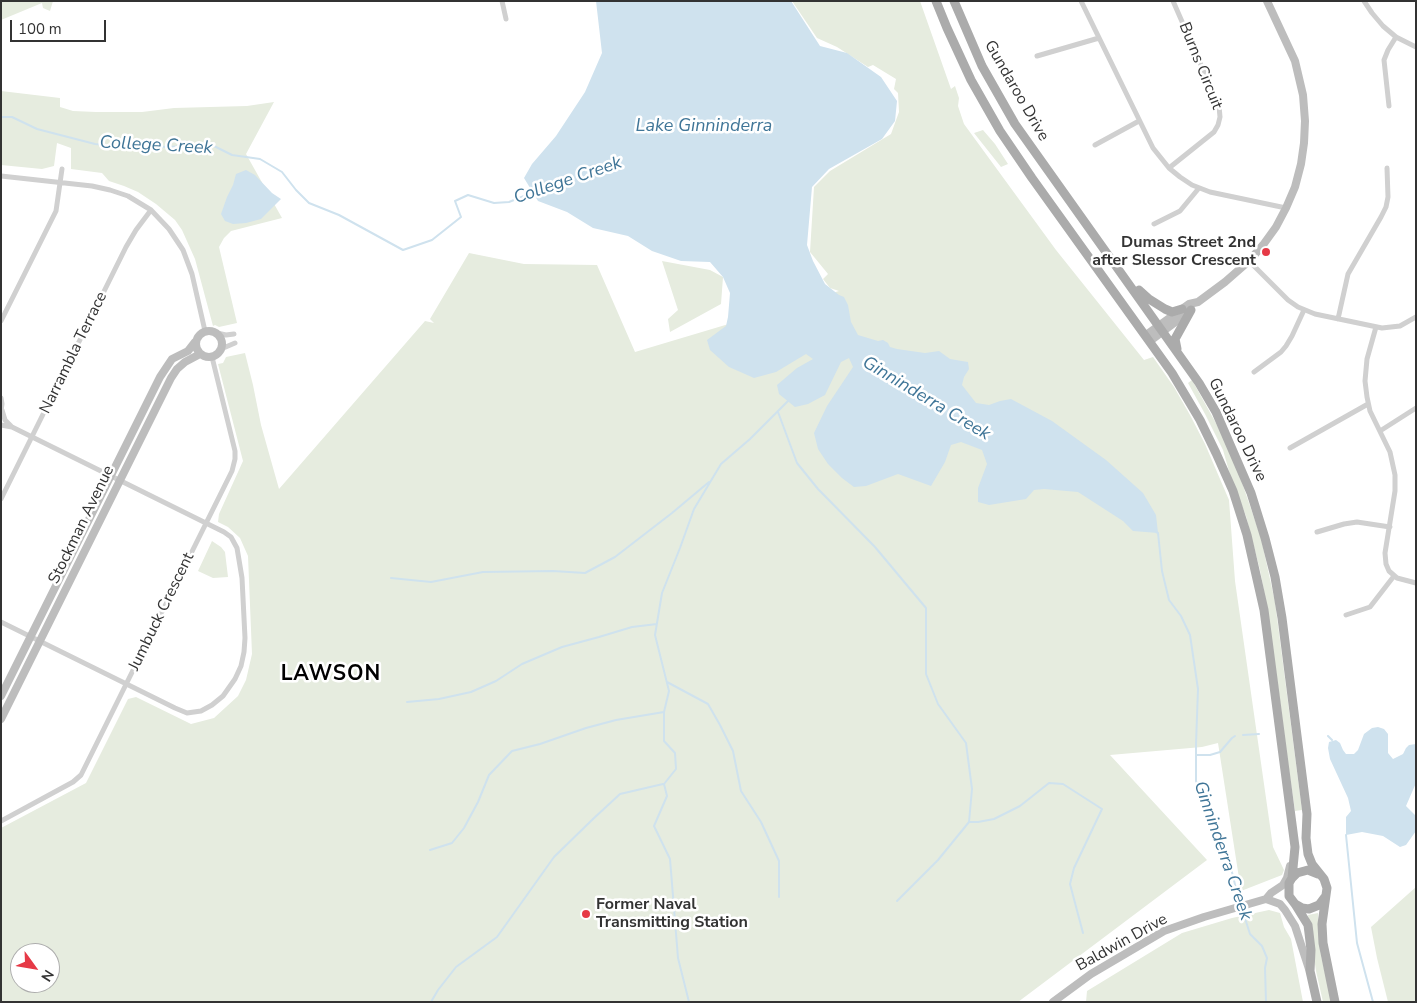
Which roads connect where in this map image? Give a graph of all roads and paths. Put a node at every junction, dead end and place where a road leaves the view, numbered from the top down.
1 (502, 1) edge
2 (936, 1) edge
3 (954, 1) edge
4 (1081, 1) edge
5 (1173, 1) edge
6 (1267, 1) edge
7 (1364, 1) edge
8 (506, 19) dead end
9 (1396, 37) junction
10 (1099, 38) junction
11 (1416, 47) edge
12 (1037, 56) dead end
13 (1389, 106) dead end
14 (1139, 121) junction
15 (1095, 146) dead end
16 (1169, 168) junction
17 (1388, 168) dead end
18 (62, 169) dead end
19 (1, 176) edge
20 (60, 182) junction
21 (1199, 188) junction
22 (1286, 208) junction
23 (151, 210) junction
24 (1154, 224) dead end
25 (1249, 261) junction
26 (1126, 278) junction
27 (1186, 310) junction
28 (1304, 310) junction
29 (1416, 317) edge
30 (1338, 319) junction
31 (1, 321) edge
32 (1376, 327) junction
33 (1161, 328) junction
34 (205, 331) junction
35 (217, 333) junction
36 (234, 334) dead end
37 (1148, 338) junction
38 (195, 342) junction
39 (234, 343) dead end
40 (221, 350) junction
41 (1178, 353) junction
42 (200, 354) junction
43 (212, 357) junction
44 (1254, 372) dead end
45 (1, 398) edge
46 (1368, 404) junction
47 (1416, 408) edge
48 (1, 411) edge
49 (1, 425) edge
50 (12, 427) junction
51 (1380, 431) junction
52 (32, 437) junction
53 (1290, 448) dead end
54 (111, 476) junction
55 (120, 481) junction
56 (1, 499) edge
57 (206, 524) junction
58 (1390, 527) junction
59 (1317, 532) dead end
60 (1394, 576) junction
61 (1416, 583) edge
62 (1346, 615) dead end
63 (1, 622) edge
64 (31, 636) junction
65 (40, 641) junction
66 (126, 684) junction
67 (1, 696) edge
68 (1, 720) edge
69 (1, 821) edge
70 (1295, 847) junction
71 (1320, 875) junction
72 (1292, 878) junction
73 (1325, 897) junction
74 (1266, 900) junction
75 (1295, 904) junction
76 (1310, 971) junction
77 (1053, 1002) edge
78 (1317, 1002) edge
79 (1335, 1002) edge

1 - 8 street
2 - 37 main road, Gundaroo Drive
3 - 26 main road, Gundaroo Drive
4 - 10 street
5 - 16 street, Burns Circuit
6 - 22 street
7 - 9 street
9 - 11 street
9 - 13 street
10 - 12 street
10 - 14 street
14 - 15 street
14 - 16 street
16 - 21 street
17 - 30 street
18 - 20 street
19 - 20 street
20 - 23 street
20 - 31 street
21 - 22 street
21 - 24 street
22 - 25 street
23 - 34 street
23 - 52 street, Narrambla Terrace
25 - 27 street
25 - 28 street
26 - 27 main road
26 - 33 main road, Gundaroo Drive
27 - 33 street
27 - 41 main road
28 - 30 street
28 - 44 street
29 - 32 street
30 - 32 street
32 - 46 street
33 - 37 street
33 - 41 main road, Gundaroo Drive
34 - 35 street
34 - 38 street
35 - 36 street
35 - 40 street
37 - 70 main road, Gundaroo Drive
38 - 42 street
38 - 54 street, Stockman Avenue
39 - 40 street
40 - 43 street
41 - 71 main road, Gundaroo Drive
42 - 43 street
42 - 55 street, Stockman Avenue
43 - 57 street, Jumbuck Crescent
45 - 48 street
46 - 51 street
46 - 53 street
47 - 51 street
48 - 50 street
49 - 50 street
50 - 52 street
51 - 58 street
52 - 54 street
52 - 56 street, Narrambla Terrace
54 - 55 street
54 - 64 street, Stockman Avenue
55 - 57 street
55 - 65 street, Stockman Avenue
57 - 66 street, Jumbuck Crescent
57 - 66 street
58 - 59 street
58 - 60 street
60 - 61 street
60 - 62 street
63 - 64 street
64 - 65 street
64 - 67 street, Stockman Avenue
65 - 66 street
65 - 68 street, Stockman Avenue
66 - 69 street, Jumbuck Crescent
70 - 72 main road, Gundaroo Drive
70 - 74 street, Baldwin Drive
71 - 72 main road
71 - 73 main road
72 - 75 main road
73 - 75 main road
73 - 79 main road
74 - 76 street
74 - 77 street, Baldwin Drive
75 - 76 main road
76 - 78 main road

